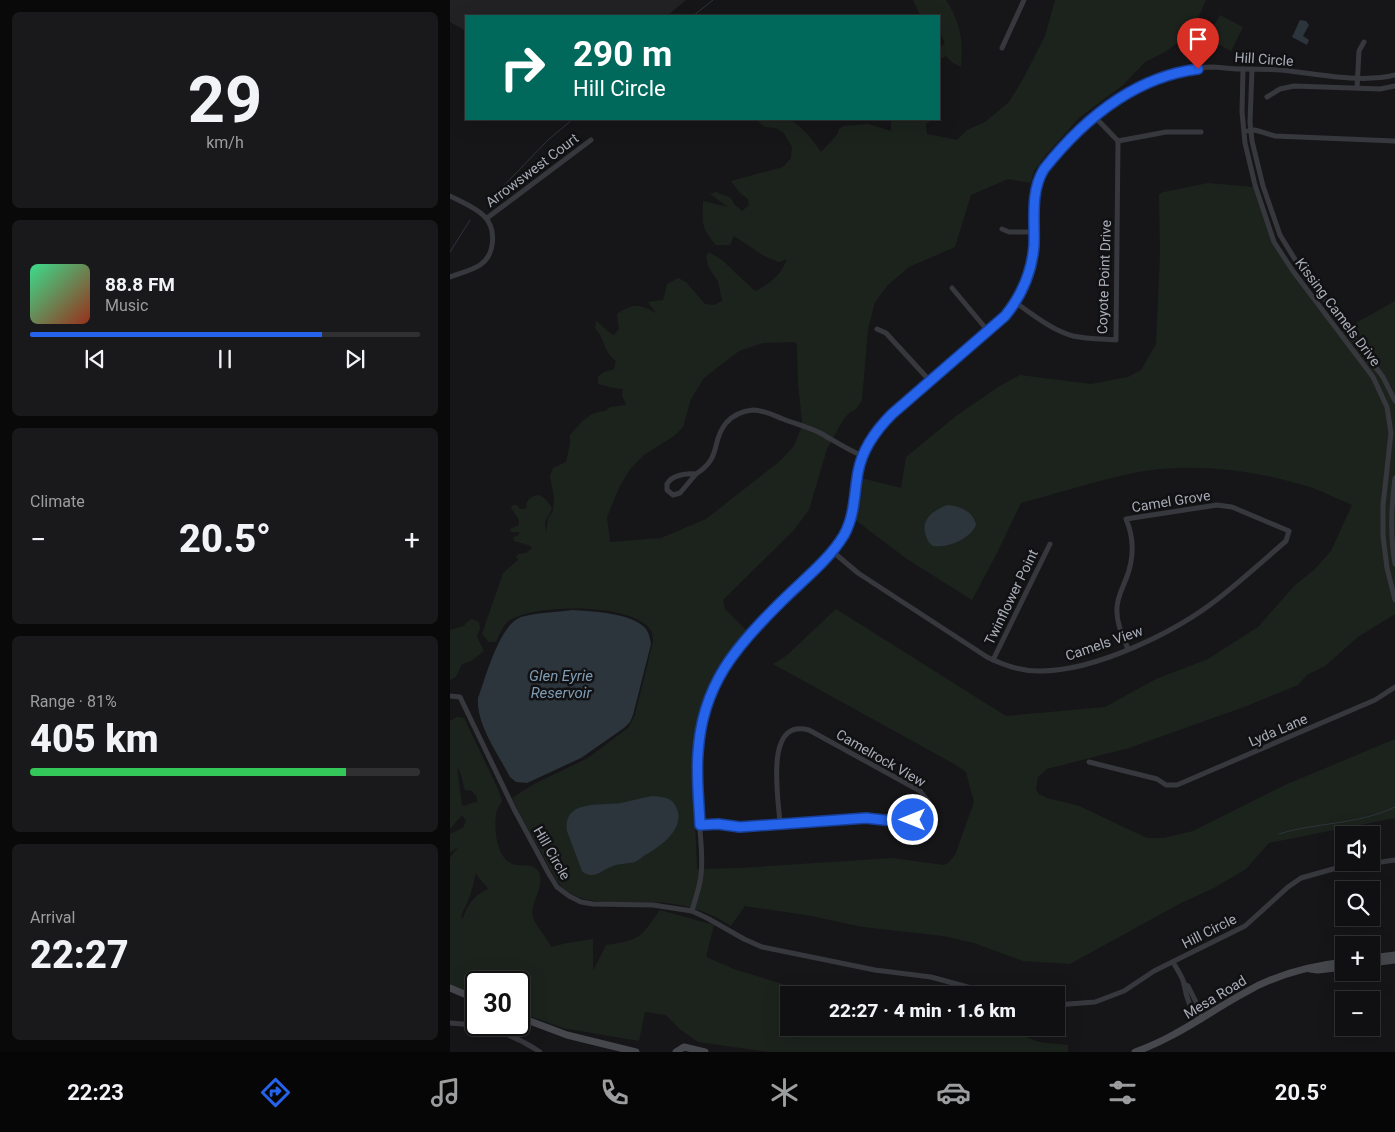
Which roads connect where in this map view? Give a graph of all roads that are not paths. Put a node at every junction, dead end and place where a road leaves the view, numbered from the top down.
1 (1024, 0) edge
2 (1364, 42) dead end
3 (1002, 48) dead end
4 (1243, 69) junction
5 (1252, 69) junction
6 (1395, 75) edge
7 (1357, 77) junction
8 (1395, 86) edge
9 (1357, 88) junction
10 (1267, 97) dead end
11 (1094, 116) junction
12 (1251, 130) junction
13 (1243, 131) junction
14 (1201, 132) dead end
15 (591, 140) dead end
16 (1118, 142) junction
17 (1395, 142) edge
18 (450, 196) edge
19 (486, 218) junction
20 (1002, 229) dead end
21 (1034, 232) junction
22 (450, 277) edge
23 (952, 288) dead end
24 (1015, 302) junction
25 (877, 330) dead end
26 (988, 331) junction
27 (930, 382) junction
28 (1395, 401) edge
29 (863, 456) junction
30 (696, 474) junction
31 (1395, 478) edge
32 (1289, 531) joint
33 (1050, 544) dead end
34 (832, 551) junction
35 (1395, 564) edge
36 (1395, 600) edge
37 (1128, 649) junction
38 (993, 660) junction
39 (1395, 687) edge
40 (450, 696) edge
41 (1089, 762) dead end
42 (780, 824) junction
43 (700, 825) junction
44 (1395, 860) edge
45 (692, 911) junction
46 (1395, 955) edge
47 (1380, 957) edge
48 (1395, 960) edge
49 (1173, 962) junction
50 (1380, 962) edge
51 (1335, 963) edge
52 (1335, 968) edge
53 (1310, 969) junction
54 (964, 986) edge
55 (450, 988) edge
56 (465, 994) edge
57 (1065, 1004) edge
58 (1200, 1020) junction
59 (530, 1021) edge
60 (450, 1023) edge
61 (692, 1051) edge
62 (540, 1052) edge
63 (636, 1052) edge
64 (676, 1052) edge
65 (705, 1052) edge
66 (1135, 1052) edge

1 - 3 street
2 - 7 street
4 - 5 street, Hill Circle
4 - 11 street, Hill Circle
4 - 13 street, Kissing Camels Drive
5 - 7 street, Hill Circle
5 - 12 street, Kissing Camels Drive
6 - 7 street, Hill Circle
7 - 9 street
8 - 9 street, Hill Circle
9 - 10 street, Hill Circle
11 - 16 street
11 - 21 street, Hill Circle
12 - 13 street
12 - 17 street
12 - 28 street, Kissing Camels Drive
13 - 36 street, Kissing Camels Drive
14 - 16 street
15 - 19 street, Arrowswest Court
16 - 24 street, Coyote Point Drive
18 - 19 street
19 - 22 street
20 - 21 street
21 - 24 street, Hill Circle
23 - 26 street
24 - 26 street, Hill Circle
25 - 27 street
26 - 27 street, Hill Circle
27 - 29 street, Hill Circle
29 - 30 street
29 - 34 street, Hill Circle
30 - 30 street
31 - 35 street
32 - 37 street, Camels View
32 - 37 street, Camel Grove
33 - 38 street, Twinflower Point
34 - 38 street, Camels View
34 - 43 street, Hill Circle
37 - 38 street, Camels View
39 - 41 street, Lyda Lane
40 - 45 street, Hill Circle
42 - 42 street, Camelrock View
42 - 43 street, Camelrock View
43 - 45 street, Hill Circle
44 - 49 street, Hill Circle
45 - 54 street, Hill Circle
46 - 47 main road
48 - 50 main road
49 - 57 street, Hill Circle
49 - 58 street
51 - 53 main road, Mesa Road
52 - 53 main road, Mesa Road
53 - 58 main road, Mesa Road
55 - 56 main road
58 - 66 main road, Mesa Road
59 - 63 main road
60 - 62 street
61 - 64 main road
61 - 65 main road

